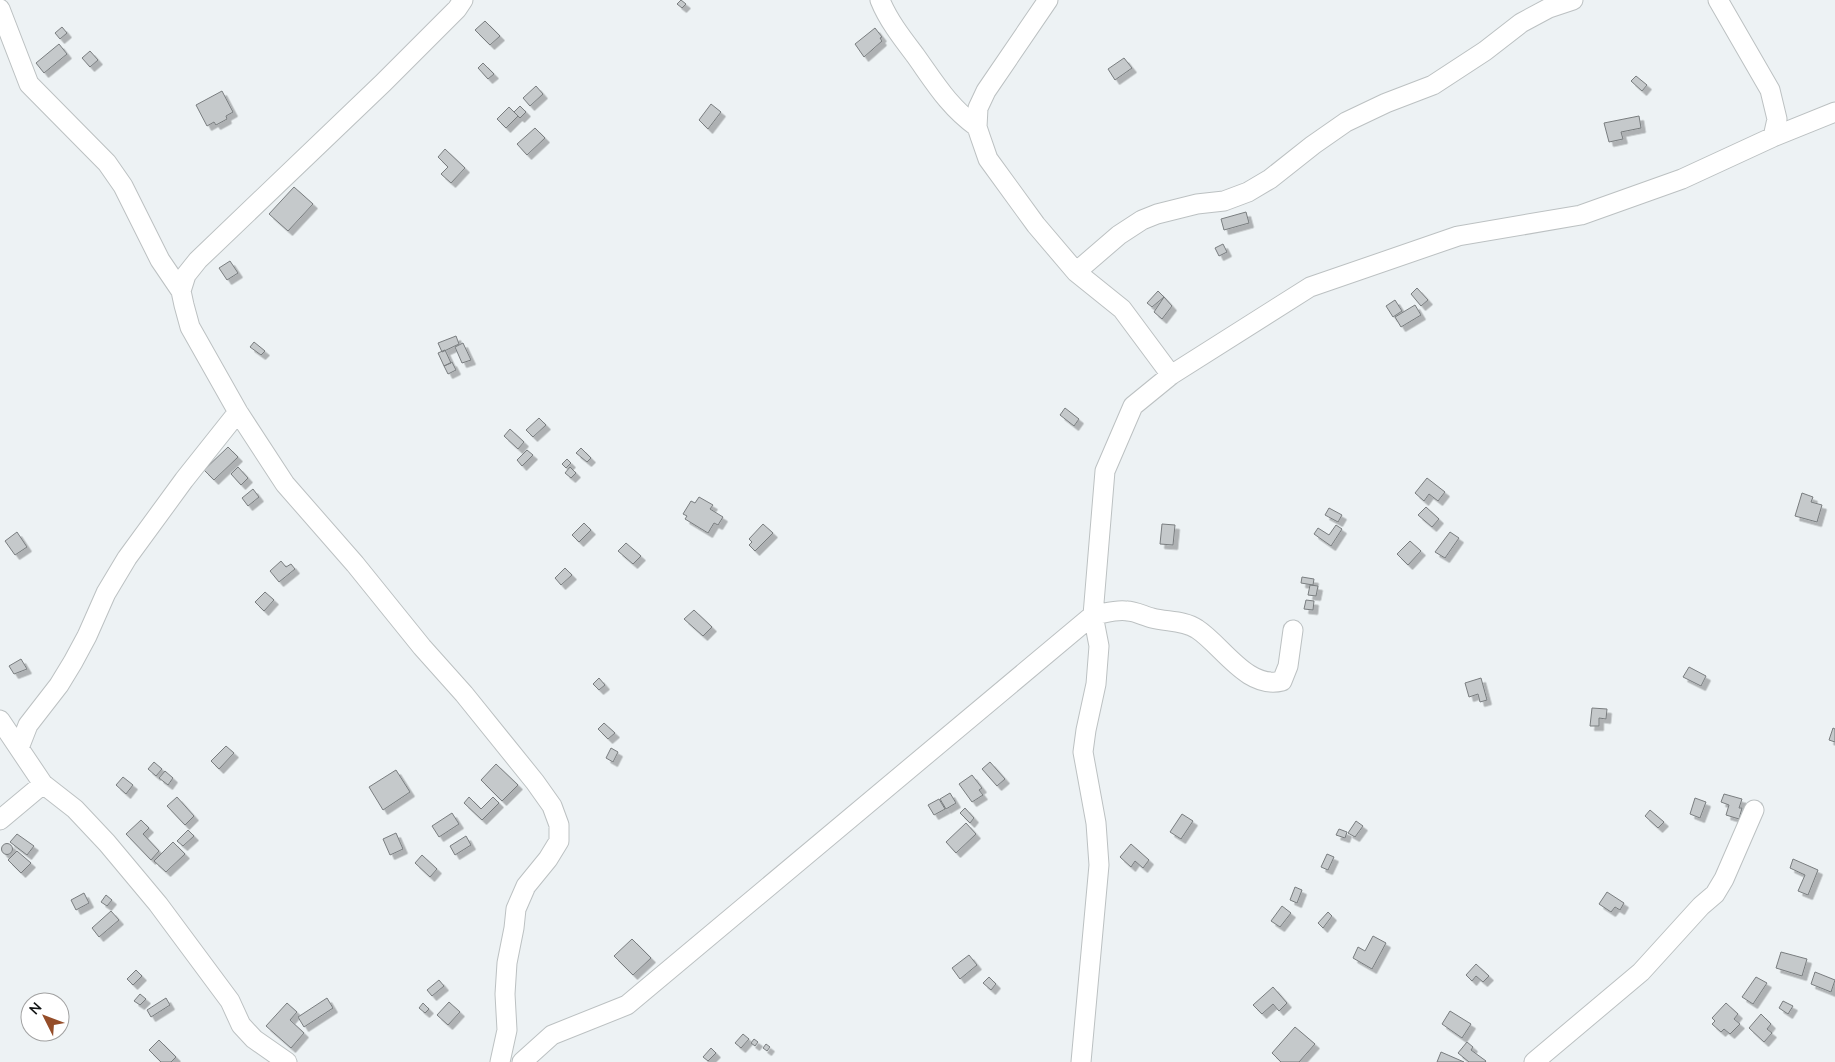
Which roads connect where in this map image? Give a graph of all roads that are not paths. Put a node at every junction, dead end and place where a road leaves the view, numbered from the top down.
1 (463, 0) edge
2 (880, 0) edge
3 (1573, 0) edge
4 (1718, 0) edge
5 (1043, 2) edge
6 (0, 9) edge
7 (1835, 112) edge
8 (977, 127) junction
9 (1773, 137) junction
10 (1076, 272) junction
11 (180, 291) junction
12 (1171, 375) junction
13 (238, 412) junction
14 (1092, 615) junction
15 (1293, 630) dead end
16 (0, 720) edge
17 (19, 748) junction
18 (43, 784) junction
19 (1754, 810) dead end
20 (0, 820) edge
21 (287, 1062) edge
22 (500, 1062) edge
23 (522, 1062) edge
24 (1081, 1062) edge
25 (1534, 1062) edge

1 - 11 street
2 - 8 street
3 - 10 street
4 - 9 street
5 - 8 street
6 - 11 street
7 - 9 street
8 - 10 street
9 - 12 street
10 - 12 street
11 - 13 street
12 - 14 street
13 - 17 street
13 - 22 street
14 - 15 street
14 - 23 street
14 - 24 street
16 - 17 street
17 - 18 street
18 - 20 street
18 - 21 street
19 - 25 street

